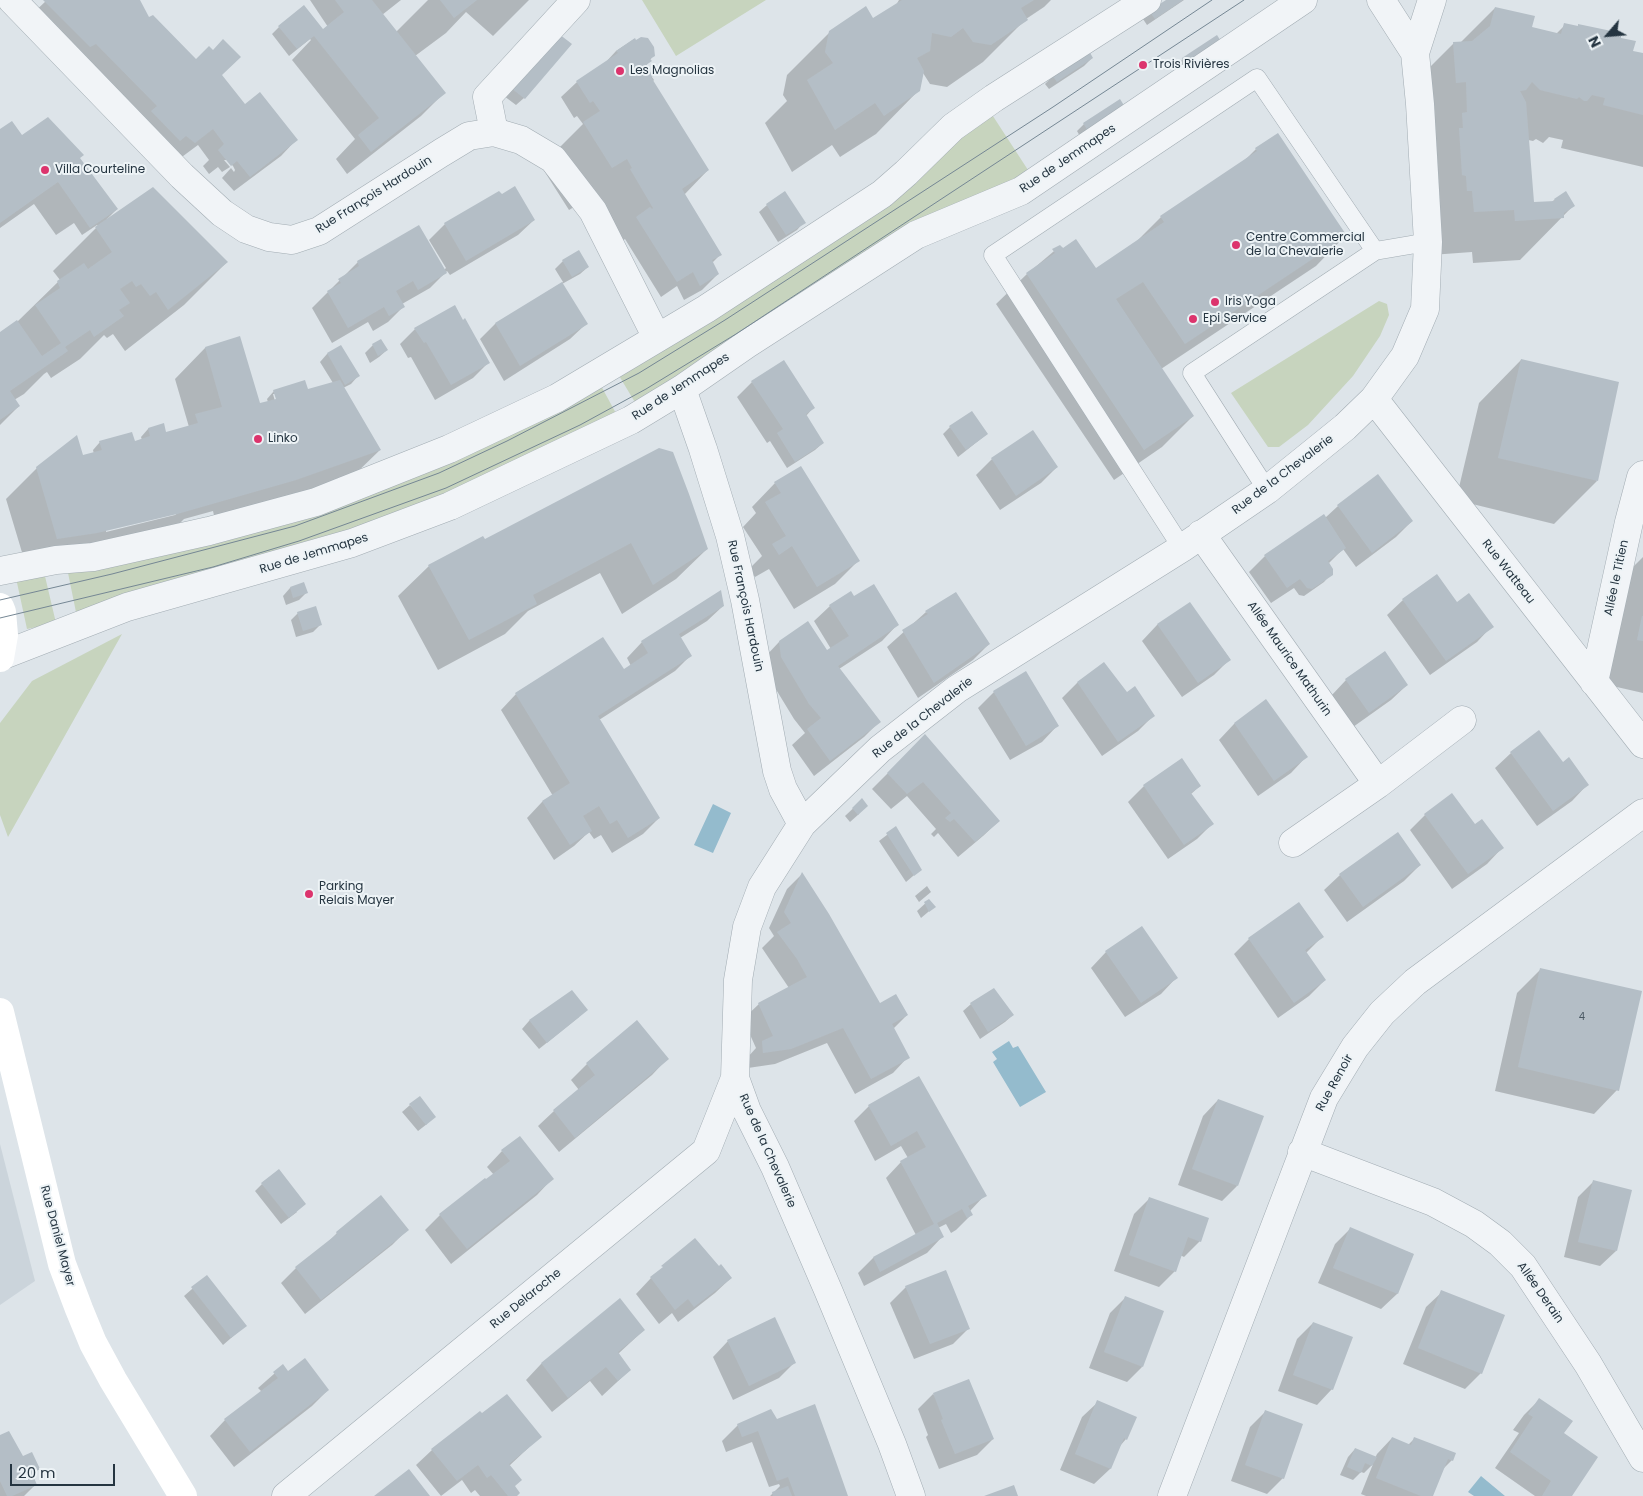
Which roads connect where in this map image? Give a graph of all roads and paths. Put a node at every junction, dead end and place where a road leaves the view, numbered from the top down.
1 (12, 0) edge
2 (576, 0) edge
3 (1147, 0) edge
4 (1303, 0) edge
5 (1381, 0) edge
6 (1432, 0) edge
7 (1415, 53) junction
8 (494, 132) junction
9 (1428, 242) junction
10 (1374, 252) junction
11 (657, 338) junction
12 (682, 389) junction
13 (1374, 399) junction
14 (1643, 475) edge
15 (1267, 490) junction
16 (1191, 541) junction
17 (0, 571) edge
18 (0, 607) edge
19 (0, 657) edge
20 (1594, 682) junction
21 (1462, 720) dead end
22 (1643, 744) edge
23 (1378, 784) junction
24 (1643, 813) edge
25 (802, 824) junction
26 (1293, 843) dead end
27 (0, 1012) edge
28 (734, 1078) junction
29 (1302, 1152) junction
30 (1643, 1458) edge
31 (183, 1496) edge
32 (286, 1496) edge
33 (911, 1496) edge
34 (1172, 1496) edge

1 - 8 street, Rue François Hardouin
2 - 8 street
3 - 11 street
4 - 12 street, Rue de Jemmapes
5 - 7 street, Rue de la Chevalerie
6 - 7 street, Rue de la Chevalerie
7 - 9 street, Rue de la Chevalerie
8 - 11 street, Rue François Hardouin
9 - 10 lane
9 - 13 street, Rue de la Chevalerie
10 - 15 lane
10 - 16 lane
11 - 17 street
12 - 19 street, Rue de Jemmapes
12 - 25 street, Rue François Hardouin
13 - 15 street, Rue de la Chevalerie
13 - 20 street, Rue Watteau
14 - 20 street, Allée le Titien
15 - 16 street, Rue de la Chevalerie
16 - 23 street, Allée Maurice Mathurin
16 - 25 street, Rue de la Chevalerie
18 - 19 main road
20 - 22 street, Rue Watteau
21 - 23 street
23 - 26 street
24 - 29 street, Rue Renoir
25 - 28 street, Rue de la Chevalerie
27 - 31 main road, Rue Daniel Mayer
28 - 32 street, Rue Delaroche
28 - 33 street, Rue de la Chevalerie
29 - 30 street, Allée Derain
29 - 34 street, Rue Renoir

